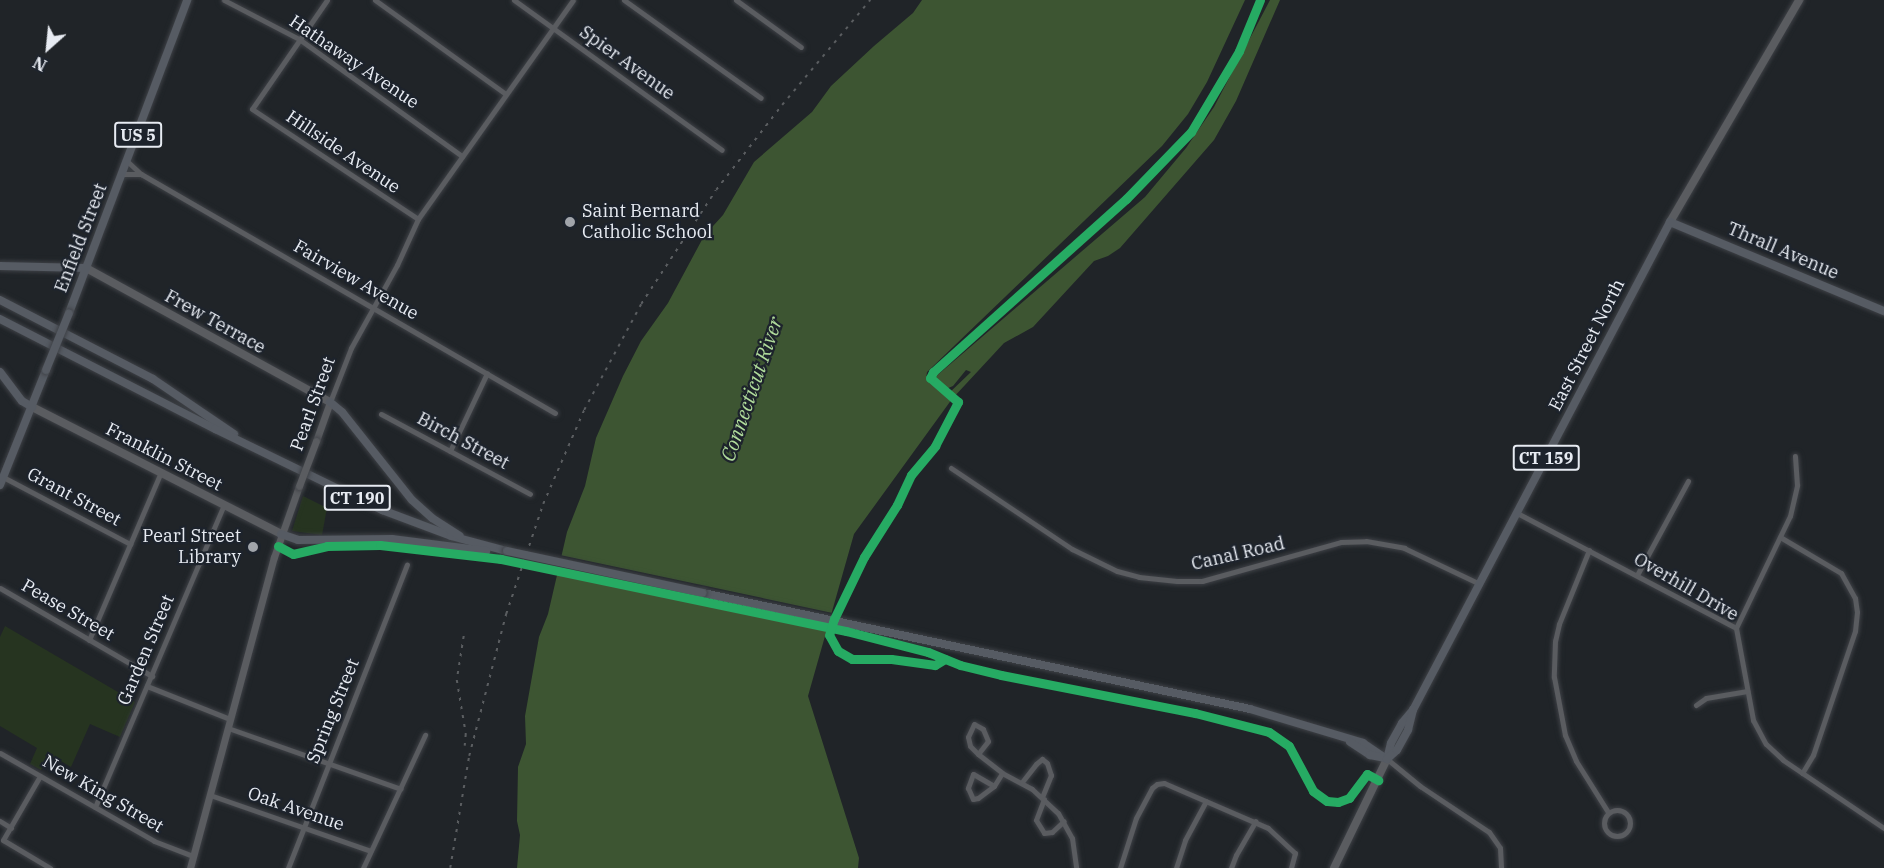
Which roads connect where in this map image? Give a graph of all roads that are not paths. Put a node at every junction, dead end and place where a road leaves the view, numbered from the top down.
1 (187, 0) edge
2 (224, 0) edge
3 (327, 0) edge
4 (375, 0) edge
5 (514, 0) edge
6 (573, 0) edge
7 (624, 0) edge
8 (736, 0) edge
9 (1799, 0) edge
10 (552, 27) junction
11 (299, 39) junction
12 (801, 47) dead end
13 (506, 94) junction
14 (761, 98) dead end
15 (722, 150) dead end
16 (462, 156) junction
17 (128, 162) junction
18 (123, 174) junction
19 (141, 174) junction
20 (418, 219) junction
21 (1670, 222) junction
22 (0, 267) edge
23 (86, 268) junction
24 (0, 300) edge
25 (373, 308) junction
26 (1884, 311) edge
27 (0, 319) edge
28 (0, 372) edge
29 (487, 373) junction
30 (330, 402) junction
31 (32, 407) junction
32 (555, 413) dead end
33 (381, 414) dead end
34 (249, 445) junction
35 (450, 451) junction
36 (1795, 456) dead end
37 (951, 468) dead end
38 (161, 472) junction
39 (2, 481) edge
40 (1688, 481) dead end
41 (530, 494) dead end
42 (224, 504) junction
43 (1517, 513) junction
44 (281, 534) junction
45 (1780, 537) junction
46 (468, 542) junction
47 (130, 544) junction
48 (1589, 550) junction
49 (505, 551) junction
50 (406, 565) dead end
51 (1637, 575) junction
52 (1480, 584) junction
53 (0, 588) edge
54 (1736, 628) junction
55 (89, 640) junction
56 (152, 676) junction
57 (147, 686) junction
58 (1747, 691) junction
59 (1696, 705) dead end
60 (230, 719) junction
61 (228, 728) junction
62 (425, 735) dead end
63 (0, 753) edge
64 (978, 754) junction
65 (1387, 759) junction
66 (329, 763) junction
67 (1002, 773) junction
68 (1802, 773) junction
69 (40, 776) junction
70 (1022, 782) junction
71 (994, 786) junction
72 (401, 789) junction
73 (210, 795) junction
74 (1043, 798) junction
75 (1206, 801) junction
76 (95, 807) junction
77 (1608, 812) junction
78 (0, 821) edge
79 (1064, 821) junction
80 (1256, 821) junction
81 (11, 828) junction
82 (304, 828) junction
83 (1884, 828) edge
84 (371, 851) junction
85 (193, 856) junction
86 (50, 868) edge
87 (189, 868) edge
88 (288, 868) edge
89 (363, 868) edge
90 (1076, 868) edge
91 (1120, 868) edge
92 (1176, 868) edge
93 (1231, 868) edge
94 (1291, 868) edge
95 (1334, 868) edge
96 (1501, 868) edge

1 - 17 main road, Enfield Street / US 5
2 - 11 street, Hathaway Avenue
3 - 11 street
4 - 13 street
5 - 10 street, Spier Avenue
6 - 10 street, Pearl Street
7 - 14 street
8 - 12 street
9 - 21 main road, East Street North / CT 159
10 - 13 street, Pearl Street
10 - 15 street, Spier Avenue
11 - 16 street, Hathaway Avenue
11 - 20 street, Hillside Avenue
13 - 16 street, Pearl Street
16 - 20 street, Pearl Street
17 - 18 main road, Enfield Street / US 5
17 - 19 street, Fairview Avenue
18 - 19 street
18 - 23 main road, Enfield Street / US 5
19 - 25 street, Fairview Avenue
20 - 25 street, Pearl Street
21 - 26 main road, Thrall Avenue
21 - 43 main road, East Street North / CT 159
22 - 23 main road
23 - 30 main road, Frew Terrace
23 - 31 main road, Enfield Street / US 5, bridge
24 - 34 main road, CT 190
25 - 29 street, Fairview Avenue
25 - 30 street, Pearl Street
27 - 34 main road, CT 190
28 - 31 main road
29 - 32 street, Fairview Avenue
29 - 35 street
30 - 44 street, Pearl Street, bridge
30 - 46 main road
31 - 38 main road, Franklin Street
31 - 39 main road, Enfield Street / US 5
33 - 35 street, Birch Street
34 - 46 main road, CT 190
35 - 41 street, Birch Street
36 - 45 street
37 - 52 street, Canal Road
38 - 42 main road, Franklin Street
38 - 47 street
39 - 47 street, Grant Street
40 - 51 street
42 - 44 main road, Franklin Street
42 - 56 street, Garden Street
43 - 48 street, Overhill Drive
43 - 52 main road, East Street North / CT 159
44 - 49 main road
44 - 60 street, Pearl Street
45 - 54 street
45 - 68 street
46 - 49 main road, CT 190
47 - 55 street
48 - 51 street, Overhill Drive
48 - 77 street
49 - 65 main road, CT 190, bridge
50 - 66 street, Spring Street
51 - 54 street, Overhill Drive
52 - 65 main road, East Street North / CT 159
53 - 55 street, Pease Street
54 - 58 street, Overhill Drive
55 - 56 street, Pease Street
56 - 57 street, Garden Street
57 - 60 street
57 - 76 street, Garden Street
58 - 59 street
58 - 68 street, Overhill Drive
60 - 61 street, Pearl Street
61 - 66 street
61 - 73 street, Pearl Street
62 - 72 street
63 - 69 street, New King Street
64 - 64 street
64 - 67 street
65 - 95 main road, East Street North / CT 159
65 - 96 street
66 - 72 street
66 - 82 street, Spring Street
67 - 70 street
67 - 71 street
68 - 83 street, Overhill Drive
69 - 76 street, New King Street
69 - 81 street
70 - 74 street
70 - 74 street
71 - 71 street
72 - 84 street
73 - 82 street, Oak Avenue
73 - 85 street, Pearl Street
74 - 79 street
74 - 79 street
75 - 80 street
75 - 91 street
75 - 92 street
76 - 85 street, New King Street
77 - 77 street
78 - 81 street
79 - 90 street
80 - 93 street
80 - 94 street
81 - 86 street
82 - 84 street, Oak Avenue
82 - 88 street, Spring Street
84 - 89 street
85 - 87 street, Pearl Street

